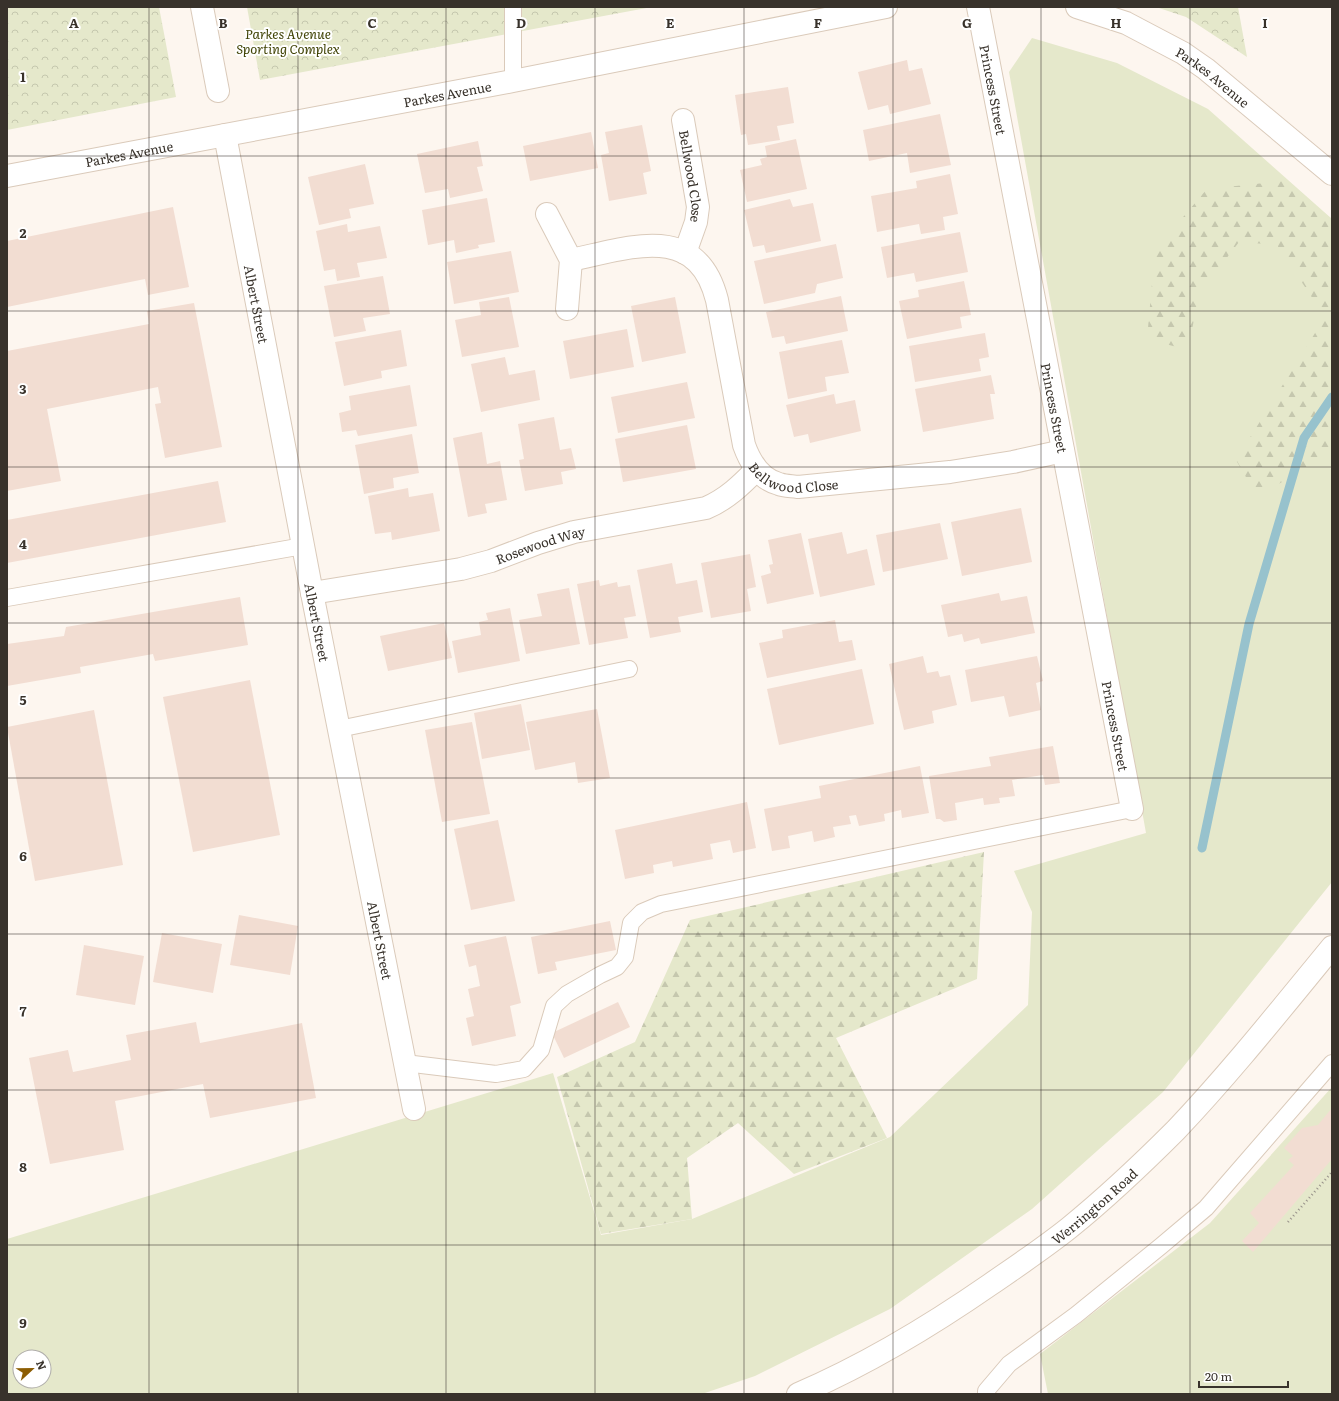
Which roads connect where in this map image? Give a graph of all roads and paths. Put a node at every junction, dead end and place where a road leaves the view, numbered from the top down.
1 (202, 7) edge
2 (513, 7) edge
3 (886, 7) edge
4 (978, 7) edge
5 (1077, 7) edge
6 (513, 81) junction
7 (218, 91) dead end
8 (683, 120) dead end
9 (225, 135) junction
10 (1332, 174) edge
11 (7, 176) edge
12 (547, 214) dead end
13 (685, 253) junction
14 (571, 260) junction
15 (567, 309) dead end
16 (1063, 450) junction
17 (756, 470) junction
18 (303, 546) junction
19 (312, 593) junction
20 (7, 598) edge
21 (629, 669) dead end
22 (339, 729) junction
23 (1132, 809) joint
24 (1332, 947) edge
25 (405, 1063) junction
26 (1332, 1063) edge
27 (414, 1109) dead end
28 (1332, 1172) edge
29 (1288, 1222) dead end
30 (798, 1394) edge
31 (986, 1394) edge

1 - 7 street
2 - 6 lane
3 - 6 street, Parkes Avenue
4 - 16 street, Princess Street
5 - 10 street, Parkes Avenue
6 - 9 street, Parkes Avenue
8 - 13 street, Bellwood Close
9 - 11 street, Parkes Avenue
9 - 18 street, Albert Street
12 - 14 street
13 - 14 street, Bellwood Close
13 - 17 street, Bellwood Close
14 - 15 street
16 - 17 street, Bellwood Close
16 - 23 street, Princess Street
17 - 19 street, Rosewood Way
18 - 19 street, Albert Street
18 - 20 lane
19 - 22 street, Albert Street
21 - 22 lane
22 - 25 street, Albert Street
23 - 25 lane
24 - 30 street, Werrington Road
25 - 27 street, Albert Street
26 - 31 lane
28 - 29 path

